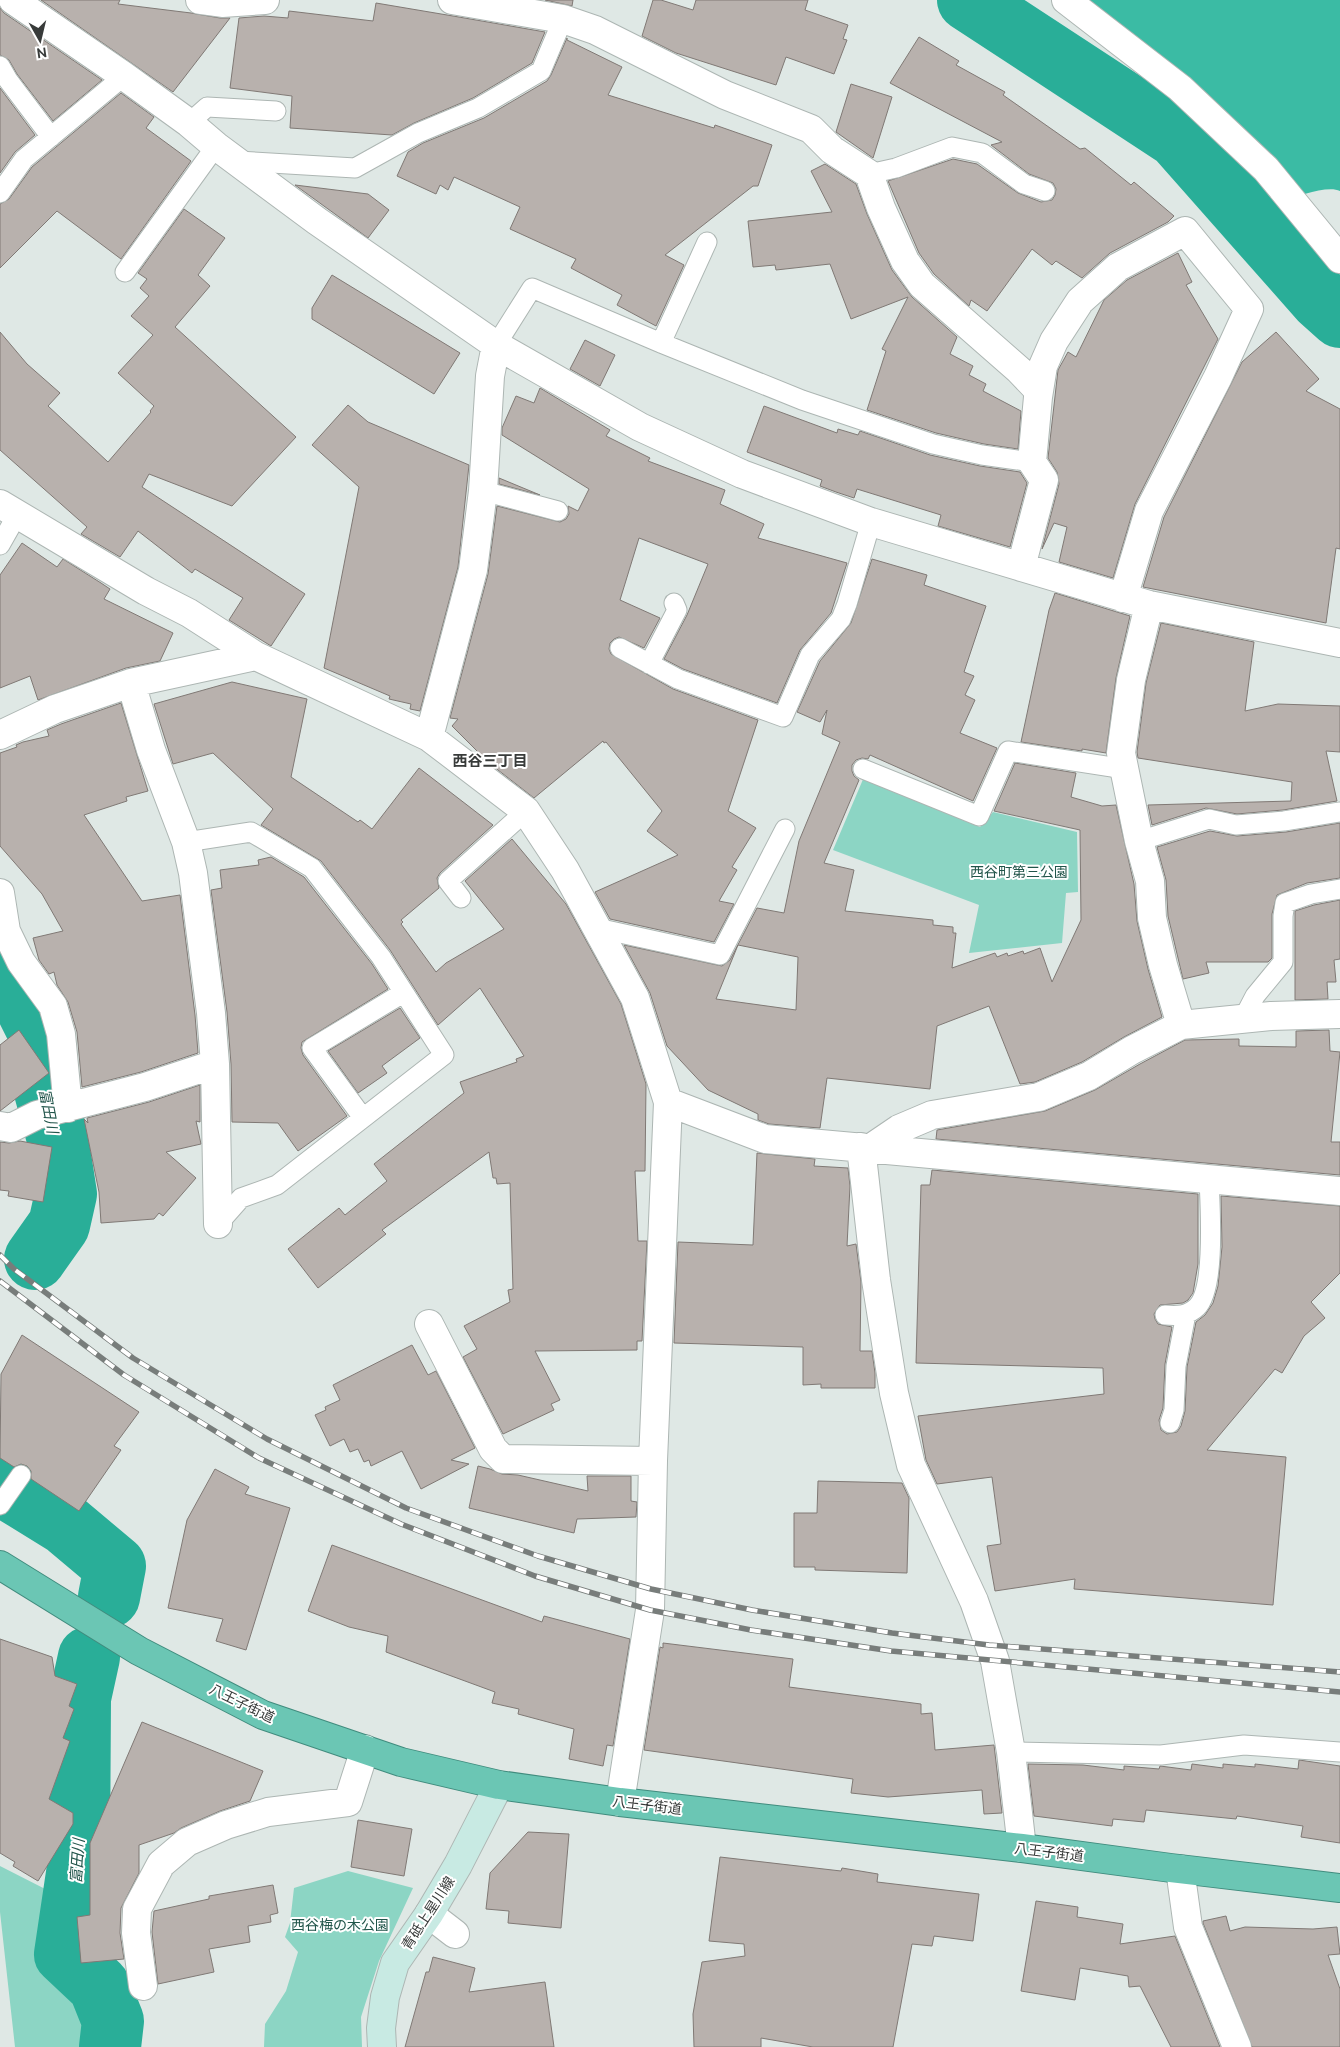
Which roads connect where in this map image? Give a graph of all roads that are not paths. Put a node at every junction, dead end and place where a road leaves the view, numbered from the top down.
1 (13, 0) edge
2 (200, 0) edge
3 (265, 0) edge
4 (452, 0) edge
5 (1066, 0) edge
6 (563, 19) junction
7 (0, 66) edge
8 (124, 76) junction
9 (276, 111) dead end
10 (189, 123) junction
11 (51, 137) junction
12 (226, 154) junction
13 (869, 174) junction
14 (1045, 191) dead end
15 (0, 192) edge
16 (707, 242) dead end
17 (1340, 259) edge
18 (125, 272) dead end
19 (661, 343) junction
20 (496, 345) junction
21 (1039, 391) junction
22 (1032, 462) junction
23 (483, 491) junction
24 (9, 510) edge
25 (558, 511) dead end
26 (871, 522) junction
27 (0, 545) edge
28 (1021, 567) junction
29 (1123, 598) junction
30 (674, 603) dead end
31 (1149, 605) junction
32 (1340, 643) edge
33 (620, 648) dead end
34 (256, 656) junction
35 (650, 664) junction
36 (131, 683) junction
37 (0, 735) edge
38 (429, 737) junction
39 (864, 769) dead end
40 (1125, 769) junction
41 (526, 811) junction
42 (1340, 812) edge
43 (785, 829) dead end
44 (1139, 841) junction
45 (186, 842) junction
46 (1340, 888) edge
47 (0, 893) edge
48 (460, 898) dead end
49 (597, 928) junction
50 (403, 994) junction
51 (1340, 1014) edge
52 (1243, 1019) junction
53 (1181, 1026) junction
54 (214, 1064) junction
55 (668, 1102) junction
56 (55, 1111) junction
57 (362, 1118) junction
58 (0, 1126) edge
59 (866, 1148) junction
60 (1208, 1179) junction
61 (1340, 1191) edge
62 (218, 1224) joint
63 (1165, 1314) dead end
64 (1186, 1314) junction
65 (428, 1324) dead end
66 (1170, 1423) dead end
67 (653, 1462) junction
68 (20, 1478) dead end
69 (0, 1505) edge
70 (0, 1565) edge
71 (365, 1749) junction
72 (1011, 1752) junction
73 (1340, 1752) edge
74 (499, 1785) junction
75 (620, 1802) junction
76 (1022, 1848) junction
77 (1180, 1869) junction
78 (1340, 1888) edge
79 (429, 1914) junction
80 (455, 1934) dead end
81 (143, 1986) dead end
82 (382, 2047) edge
83 (1237, 2047) edge

1 - 8 street
2 - 3 street
4 - 6 street
5 - 17 street
6 - 12 lane
6 - 13 street
7 - 11 lane
8 - 10 street
8 - 11 lane
9 - 10 lane
10 - 12 street
11 - 15 lane
12 - 18 lane
12 - 20 street
13 - 14 lane
13 - 21 street
16 - 19 lane
19 - 20 lane
19 - 22 lane
20 - 23 street
20 - 26 street
21 - 22 street
21 - 29 street
22 - 28 street
23 - 25 lane
23 - 38 street
24 - 27 lane
24 - 34 street
26 - 28 street
26 - 35 lane
28 - 29 street
29 - 31 street
30 - 35 lane
31 - 32 street
31 - 40 street
33 - 35 lane
34 - 36 street
34 - 38 street
36 - 37 street
36 - 45 street
38 - 41 street
39 - 40 lane
40 - 44 street
41 - 48 lane
41 - 49 street
42 - 44 lane
43 - 49 lane
44 - 53 street
45 - 50 lane
45 - 54 street
46 - 52 lane
47 - 56 street
49 - 55 street
50 - 57 lane
50 - 57 lane
51 - 52 street
52 - 53 street
53 - 59 street
54 - 56 street
54 - 62 street
55 - 59 street
55 - 67 street
56 - 58 street
57 - 62 lane
59 - 60 street
59 - 72 street
60 - 61 street
60 - 64 lane
63 - 64 lane
64 - 66 lane
65 - 67 street
67 - 75 street
68 - 69 lane
70 - 71 highway, 八王子街道
71 - 74 highway, 八王子街道
71 - 81 street
72 - 73 lane
72 - 76 street
74 - 75 highway, 八王子街道
74 - 79 main road, 青砥上星川線
75 - 76 highway, 八王子街道
76 - 77 highway, 八王子街道
77 - 78 highway, 八王子街道
77 - 83 street
79 - 80 street
79 - 82 main road, 青砥上星川線

